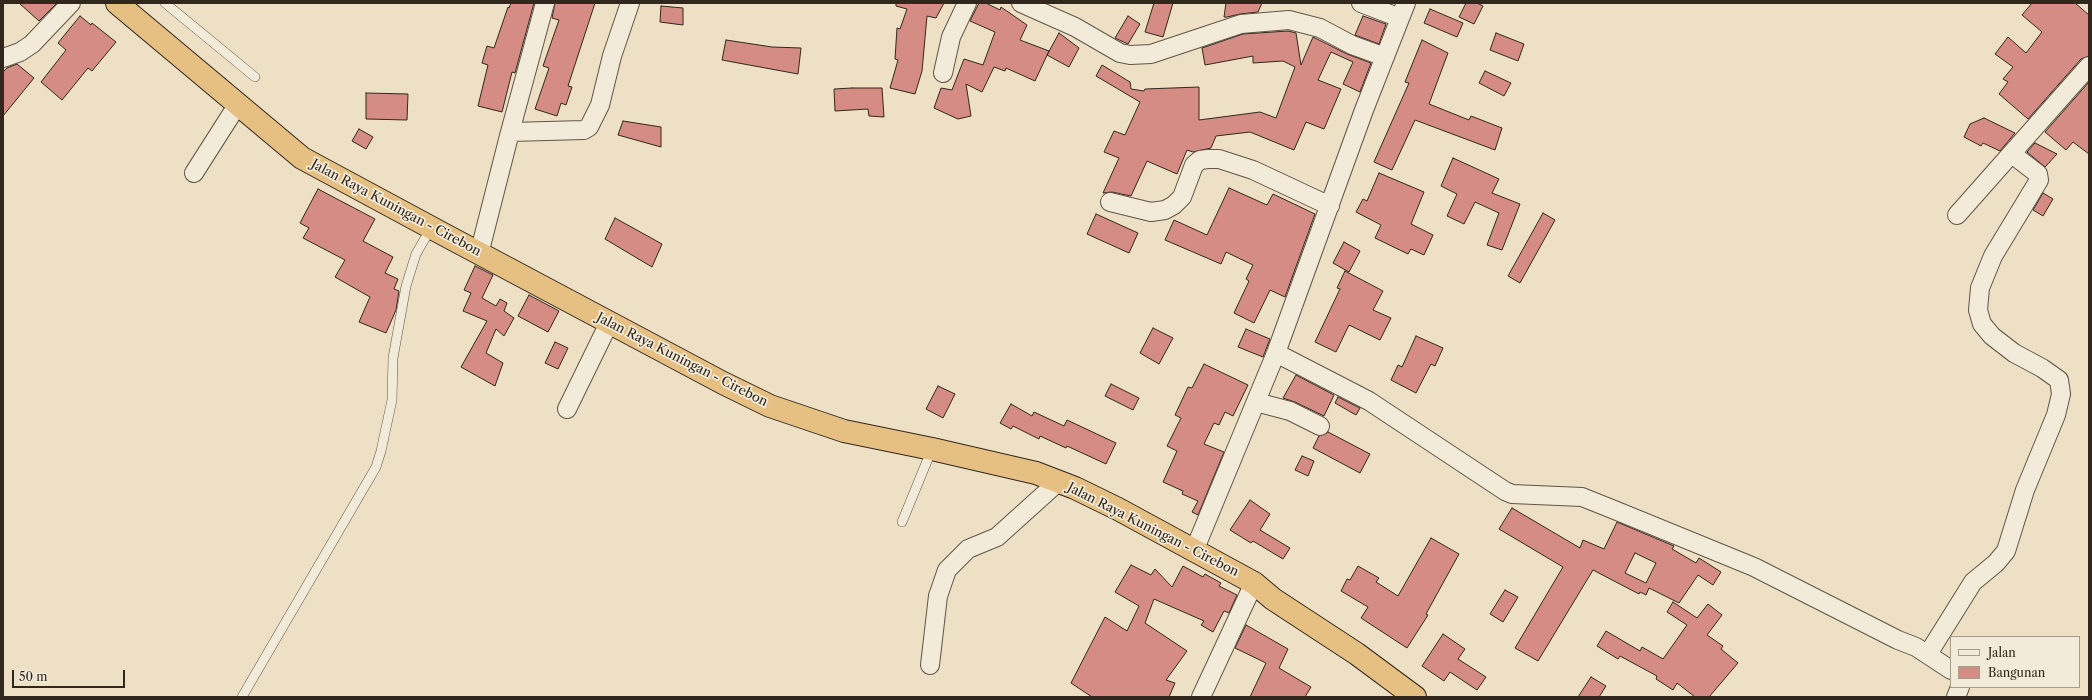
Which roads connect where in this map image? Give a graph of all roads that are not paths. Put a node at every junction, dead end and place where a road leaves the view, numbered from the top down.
1 (71, 3) edge
2 (117, 3) edge
3 (164, 3) edge
4 (545, 3) edge
5 (630, 3) edge
6 (967, 3) edge
7 (1020, 3) edge
8 (1361, 3) edge
9 (1403, 10) edge
10 (1385, 57) junction
11 (3, 58) edge
12 (2089, 66) edge
13 (943, 74) dead end
14 (255, 77) dead end
15 (238, 104) junction
16 (510, 132) junction
17 (2012, 154) junction
18 (194, 173) dead end
19 (1110, 202) dead end
20 (1330, 206) junction
21 (1957, 215) dead end
22 (431, 228) junction
23 (479, 254) junction
24 (610, 323) junction
25 (1276, 353) junction
26 (1256, 402) junction
27 (567, 409) dead end
28 (1320, 426) dead end
29 (932, 449) junction
30 (1058, 482) junction
31 (902, 522) dead end
32 (1194, 551) junction
33 (1254, 583) junction
34 (1928, 654) junction
35 (930, 666) dead end
36 (1950, 669) edge
37 (242, 697) edge
38 (1201, 697) edge
39 (1415, 697) edge

1 - 11 street
2 - 15 highway, Jalan Raya Kuningan - Cirebon
3 - 14 lane
4 - 16 street
5 - 16 street
6 - 13 street
7 - 10 street
8 - 9 street
9 - 10 street
10 - 20 street
12 - 17 street
15 - 18 street
15 - 22 highway, Jalan Raya Kuningan - Cirebon
16 - 23 street
17 - 21 street
17 - 34 street
19 - 20 street
20 - 25 street
22 - 23 highway, Jalan Raya Kuningan - Cirebon
22 - 37 lane
23 - 24 highway, Jalan Raya Kuningan - Cirebon
24 - 27 street
24 - 29 highway, Jalan Raya Kuningan - Cirebon
25 - 26 street
25 - 34 street
26 - 28 street
26 - 32 street
29 - 30 highway, Jalan Raya Kuningan - Cirebon
29 - 31 lane
30 - 32 highway, Jalan Raya Kuningan - Cirebon
30 - 35 street
32 - 33 highway, Jalan Raya Kuningan - Cirebon
33 - 38 street
33 - 39 highway, Jalan Raya Kuningan - Cirebon
34 - 36 street

